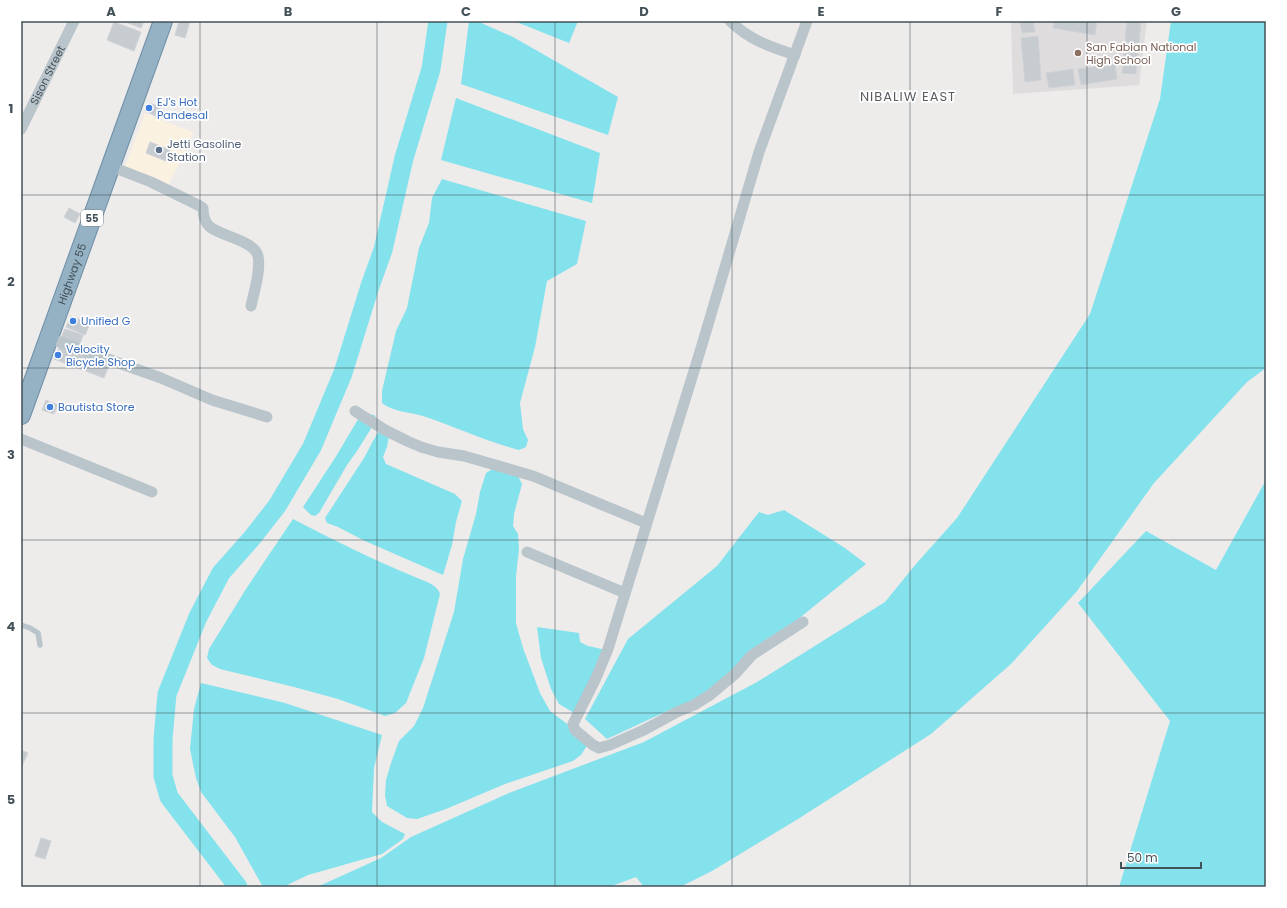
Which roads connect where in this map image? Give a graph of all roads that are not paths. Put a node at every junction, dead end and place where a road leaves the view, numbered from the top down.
1 (74, 21) edge
2 (163, 21) edge
3 (730, 21) edge
4 (807, 21) edge
5 (795, 55) junction
6 (21, 129) edge
7 (110, 166) junction
8 (252, 306) dead end
9 (49, 338) junction
10 (355, 411) dead end
11 (21, 415) edge
12 (267, 417) dead end
13 (21, 439) edge
14 (152, 492) dead end
15 (646, 523) junction
16 (527, 552) dead end
17 (625, 593) junction
18 (803, 622) dead end
19 (21, 625) edge
20 (40, 645) dead end

1 - 6 street, Sison Street
2 - 7 highway, Highway 55 / 55
3 - 5 street
4 - 5 street
5 - 15 street
7 - 8 street
7 - 9 highway, Highway 55 / 55
9 - 11 highway, Highway 55 / 55
9 - 12 street
10 - 15 street
13 - 14 street
15 - 17 street
16 - 17 street
17 - 18 street
19 - 20 lane

